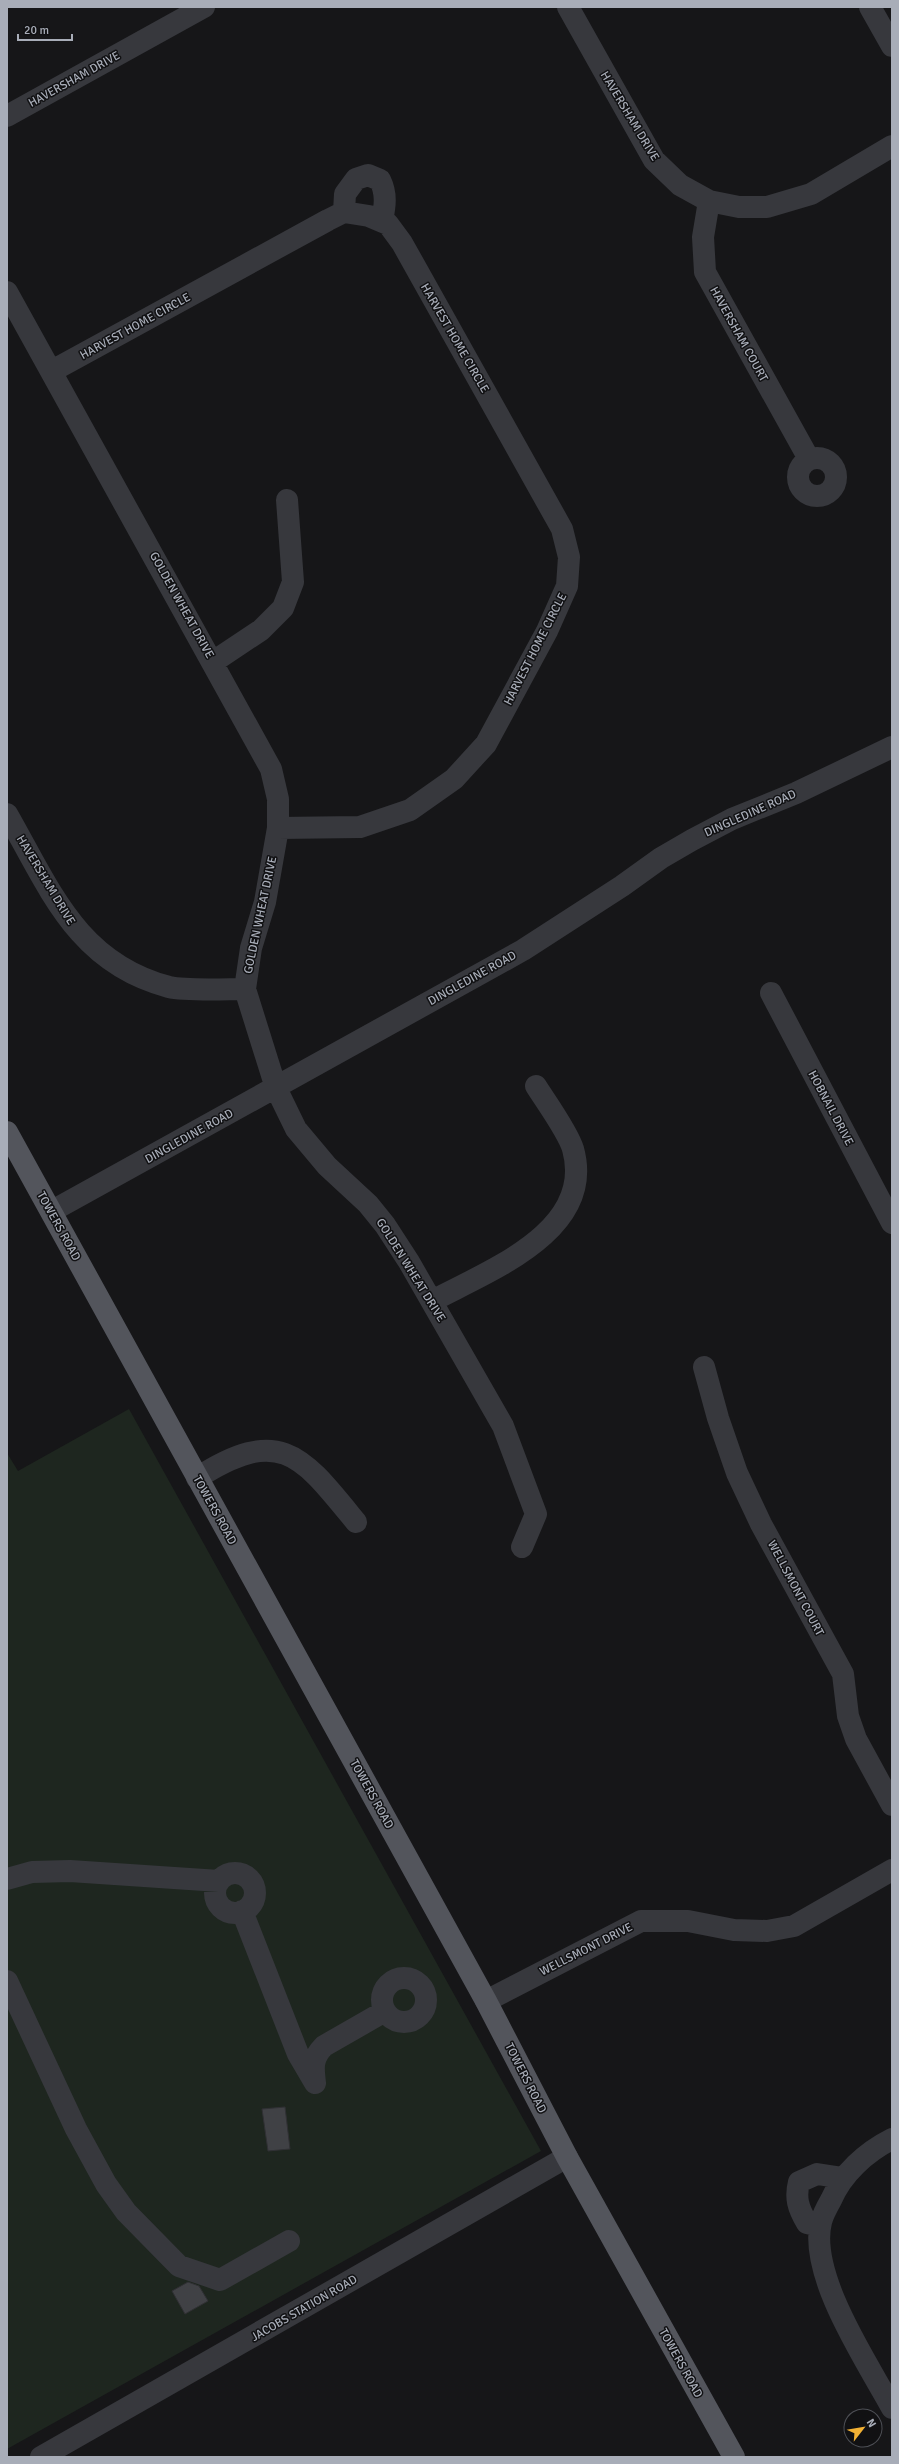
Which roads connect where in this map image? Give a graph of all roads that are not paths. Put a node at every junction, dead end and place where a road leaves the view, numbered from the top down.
1 (204, 7) edge
2 (568, 7) edge
3 (870, 7) edge
4 (892, 46) edge
5 (7, 116) edge
6 (892, 146) edge
7 (709, 201) junction
8 (344, 212) junction
9 (382, 221) junction
10 (7, 292) edge
11 (52, 371) junction
12 (809, 459) dead end
13 (287, 500) dead end
14 (213, 662) junction
15 (892, 747) edge
16 (7, 814) edge
17 (278, 828) junction
18 (245, 989) junction
19 (771, 993) dead end
20 (536, 1086) dead end
21 (276, 1088) junction
22 (7, 1132) edge
23 (52, 1211) junction
24 (892, 1223) edge
25 (432, 1301) junction
26 (704, 1367) dead end
27 (198, 1478) junction
28 (356, 1522) dead end
29 (522, 1547) dead end
30 (892, 1805) edge
31 (892, 1870) edge
32 (7, 1879) edge
33 (219, 1881) junction
34 (242, 1912) junction
35 (7, 1980) edge
36 (486, 2001) junction
37 (385, 2011) dead end
38 (892, 2140) edge
39 (567, 2157) junction
40 (843, 2178) junction
41 (820, 2226) junction
42 (289, 2241) dead end
43 (892, 2408) edge
44 (41, 2457) edge
45 (734, 2457) edge

1 - 5 street, HAVERSHAM DRIVE
2 - 7 street, HAVERSHAM DRIVE
3 - 4 street
6 - 7 street, HAVERSHAM DRIVE
7 - 12 street, HAVERSHAM COURT
8 - 9 street, HARVEST HOME CIRCLE
8 - 9 street
8 - 11 street, HARVEST HOME CIRCLE
9 - 17 street, HARVEST HOME CIRCLE
10 - 11 street, GOLDEN WHEAT DRIVE
11 - 14 street, GOLDEN WHEAT DRIVE
13 - 14 street
14 - 17 street, GOLDEN WHEAT DRIVE
15 - 21 street, DINGLEDINE ROAD
16 - 18 street, HAVERSHAM DRIVE
17 - 18 street, GOLDEN WHEAT DRIVE
18 - 21 street, GOLDEN WHEAT DRIVE
19 - 24 street, HOBNAIL DRIVE
20 - 25 street
21 - 23 street, DINGLEDINE ROAD
21 - 25 street, GOLDEN WHEAT DRIVE
22 - 23 main road, TOWERS ROAD
23 - 27 main road, TOWERS ROAD
25 - 29 street, GOLDEN WHEAT DRIVE
26 - 30 street, WELLSMONT COURT
27 - 28 street
27 - 36 main road, TOWERS ROAD
31 - 36 street, WELLSMONT DRIVE
32 - 33 street
33 - 34 street
33 - 34 street
34 - 37 street
35 - 42 street
36 - 39 main road, TOWERS ROAD
38 - 40 street
39 - 44 street, JACOBS STATION ROAD
39 - 45 main road, TOWERS ROAD
40 - 41 street
40 - 41 street
41 - 43 street

